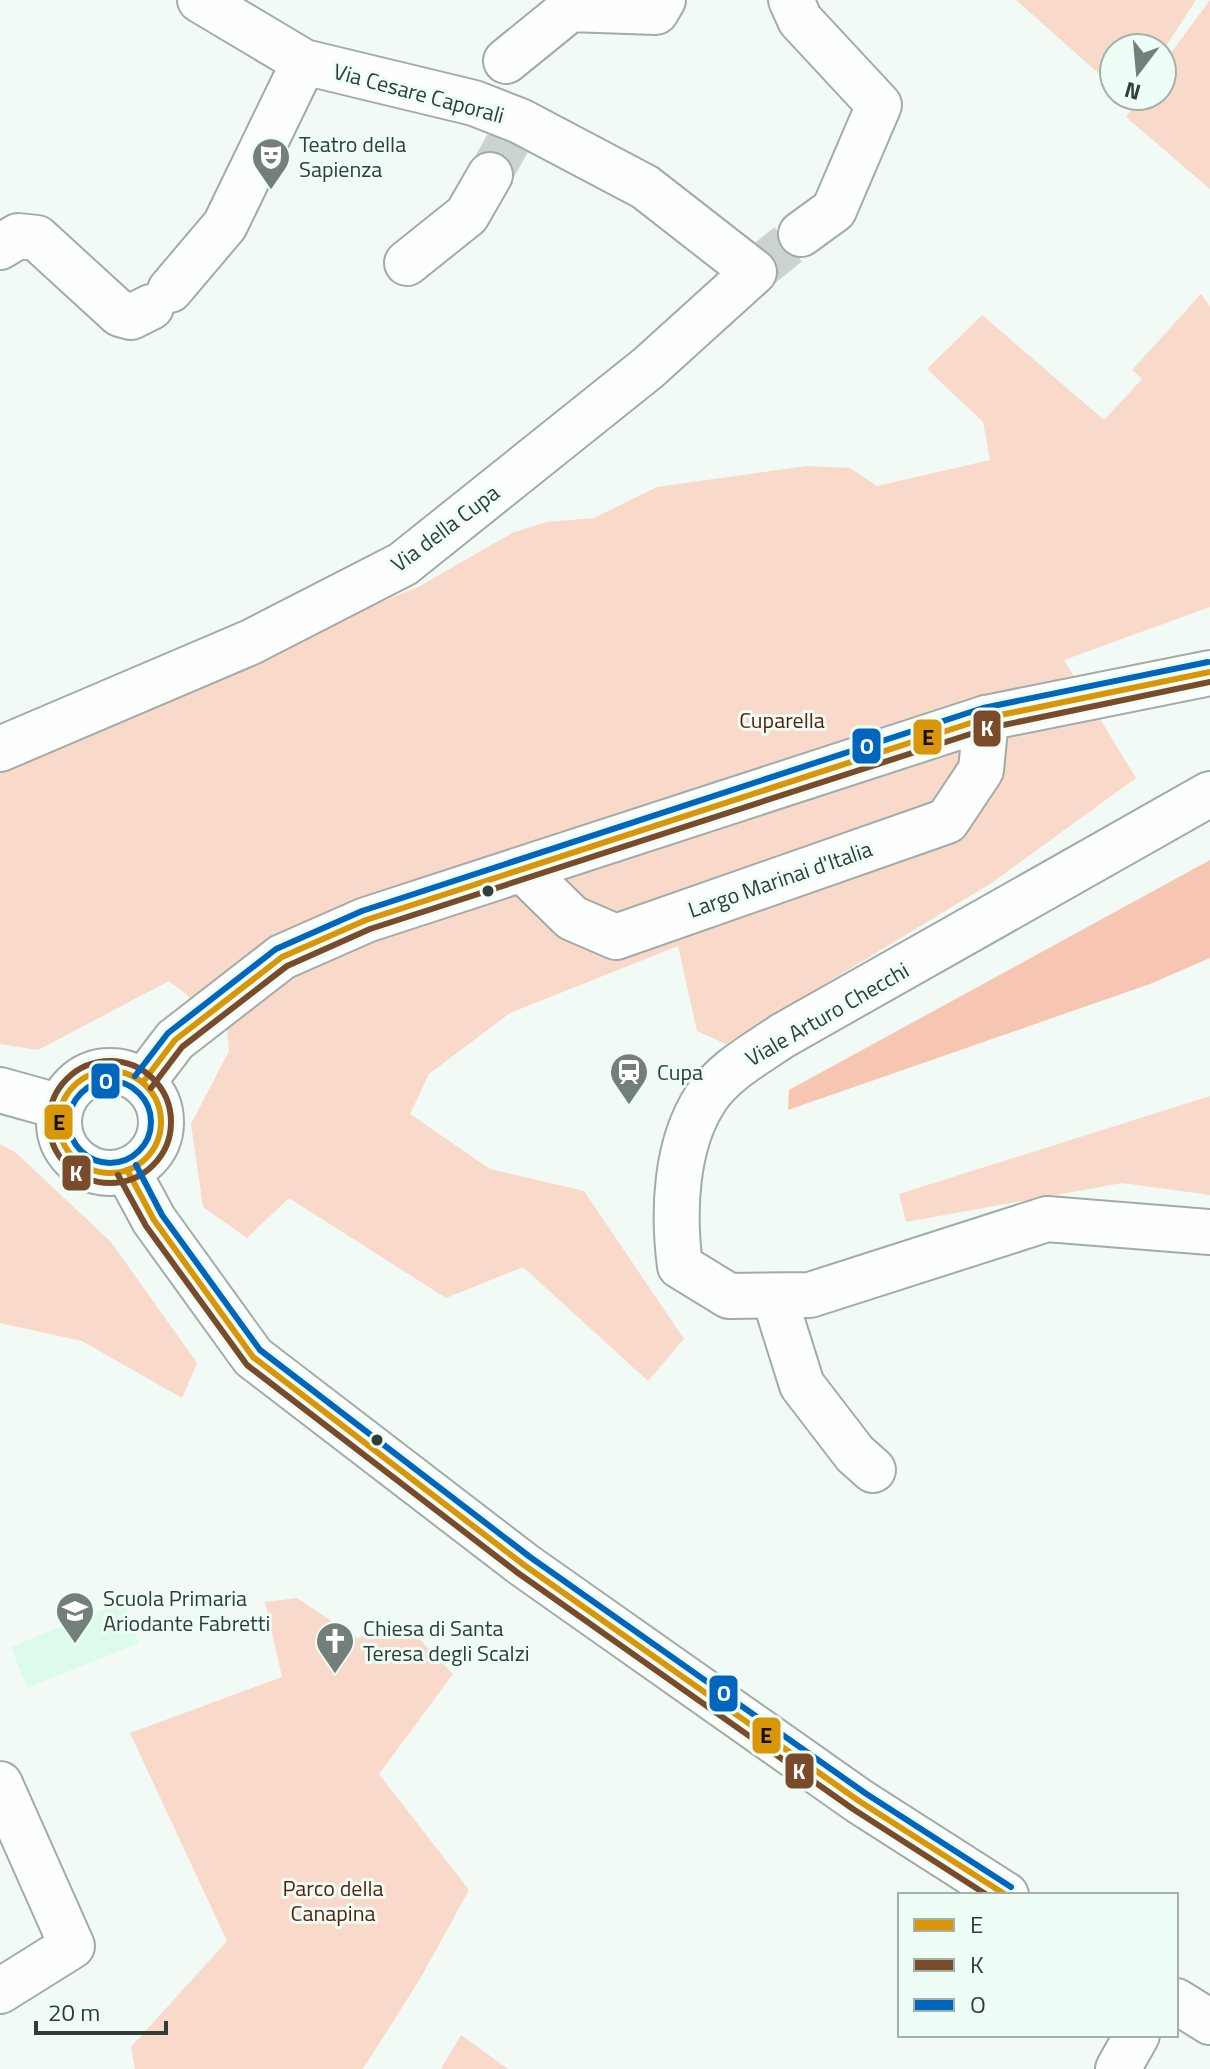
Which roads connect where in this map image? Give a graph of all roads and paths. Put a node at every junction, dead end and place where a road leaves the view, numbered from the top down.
1 (663, 0) edge
2 (792, 1) edge
3 (222, 5) edge
4 (513, 53) dead end
5 (304, 62) junction
6 (490, 175) tunnel mouth
7 (801, 234) tunnel mouth
8 (0, 247) edge
9 (407, 263) dead end
10 (754, 272) joint
11 (1210, 672) edge
12 (1210, 684) edge
13 (986, 718) junction
14 (0, 749) edge
15 (1210, 794) edge
16 (523, 870) junction
17 (143, 1082) junction
18 (0, 1090) edge
19 (61, 1107) junction
20 (127, 1170) junction
21 (1210, 1232) edge
22 (774, 1296) junction
23 (873, 1470) dead end
24 (0, 1784) edge
25 (1003, 1893) edge
26 (0, 1991) edge
27 (1178, 2002) edge
28 (1210, 2022) edge
29 (1136, 2037) edge
30 (1118, 2069) edge

1 - 4 street
2 - 7 street
3 - 5 street, Via Cesare Caporali
5 - 8 street
5 - 10 street, Via Cesare Caporali
6 - 9 street
10 - 14 street, Via della Cupa
11 - 12 street
11 - 13 street
13 - 16 street
13 - 16 street, Largo Marinai d'Italia
15 - 22 street, Viale Arturo Checchi
16 - 17 street
17 - 19 street
17 - 20 street
18 - 19 street
19 - 20 street
20 - 25 street
21 - 22 street, Viale Arturo Checchi
22 - 23 street
24 - 26 street
27 - 28 street
29 - 30 street

